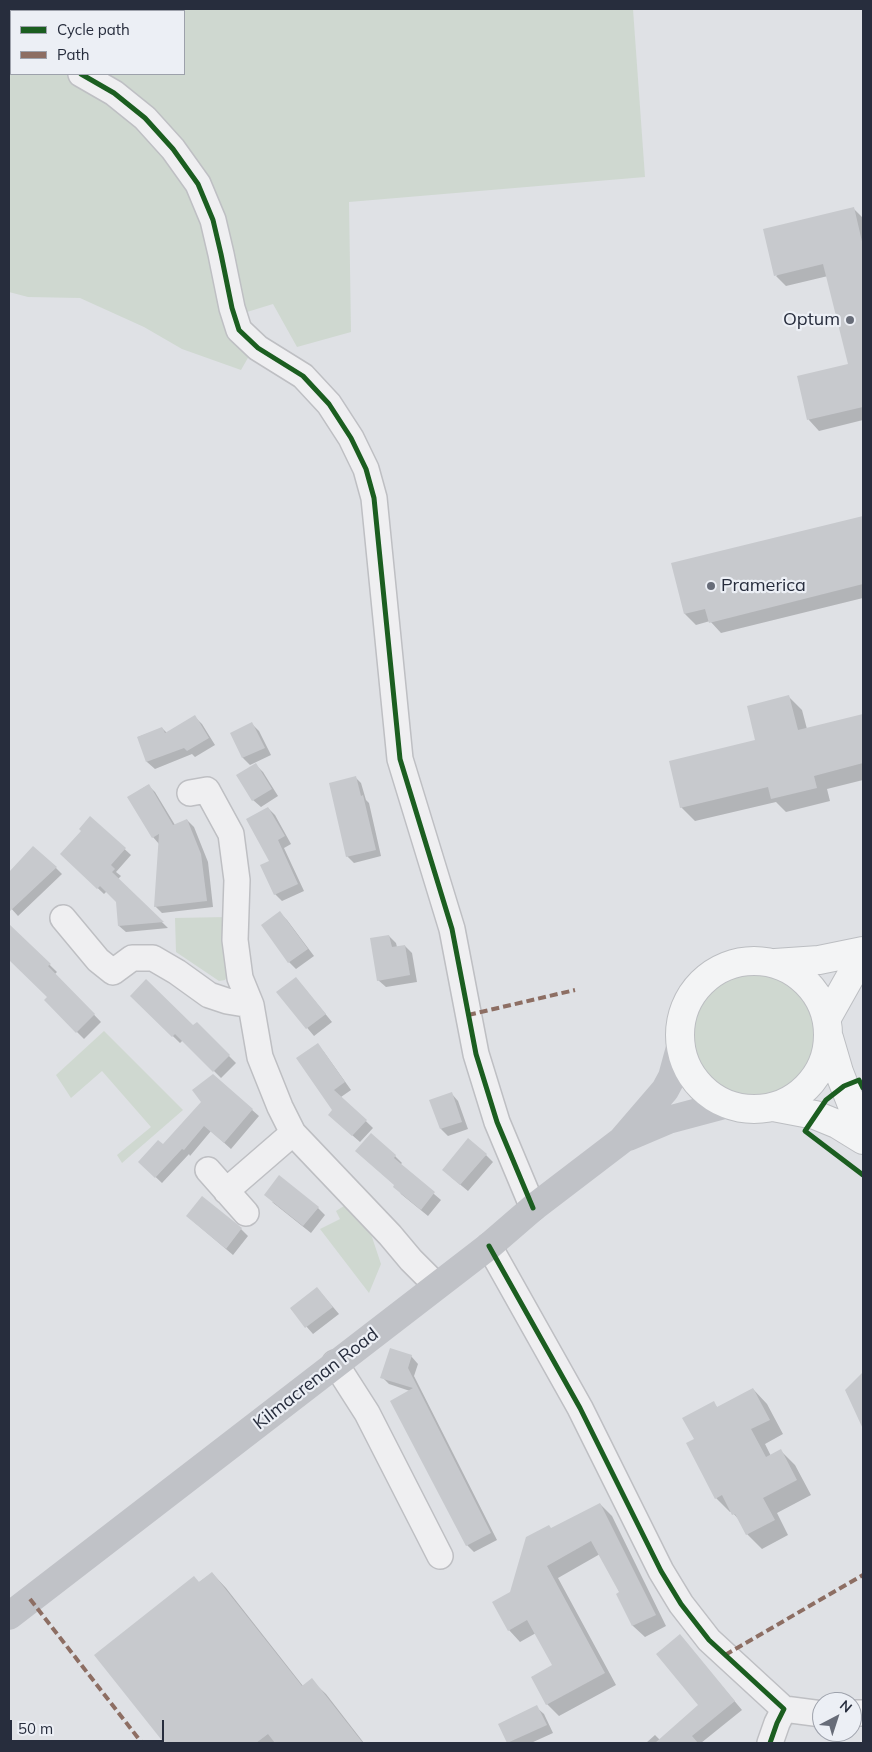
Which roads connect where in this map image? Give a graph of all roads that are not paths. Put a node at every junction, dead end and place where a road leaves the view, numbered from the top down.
1 (84, 75) edge
2 (190, 793) dead end
3 (63, 918) dead end
4 (863, 951) edge
5 (863, 960) edge
6 (773, 963) junction
7 (251, 1005) junction
8 (828, 1028) junction
9 (680, 1044) junction
10 (728, 1104) junction
11 (773, 1107) junction
12 (293, 1133) junction
13 (863, 1133) edge
14 (622, 1140) junction
15 (863, 1140) edge
16 (208, 1170) dead end
17 (226, 1191) junction
18 (533, 1208) junction
19 (246, 1212) dead end
20 (489, 1246) junction
21 (436, 1284) junction
22 (335, 1363) junction
23 (440, 1556) dead end
24 (9, 1616) edge
25 (784, 1709) junction
26 (812, 1713) edge
27 (770, 1743) edge

1 - 18 street
2 - 7 street
3 - 7 street
4 - 6 main road
5 - 8 main road
6 - 8 main road
6 - 9 main road
7 - 12 street
8 - 11 main road
8 - 13 main road
9 - 10 main road
9 - 14 main road, Kilmacrenan Road
10 - 11 main road
10 - 14 main road, Kilmacrenan Road
11 - 15 main road
12 - 17 street
12 - 21 street
14 - 18 main road, Kilmacrenan Road
16 - 17 street
17 - 19 street
18 - 20 main road, Kilmacrenan Road
20 - 21 main road, Kilmacrenan Road
20 - 25 street
21 - 22 main road, Kilmacrenan Road
22 - 23 street
22 - 24 main road, Kilmacrenan Road
25 - 26 street
25 - 27 street

